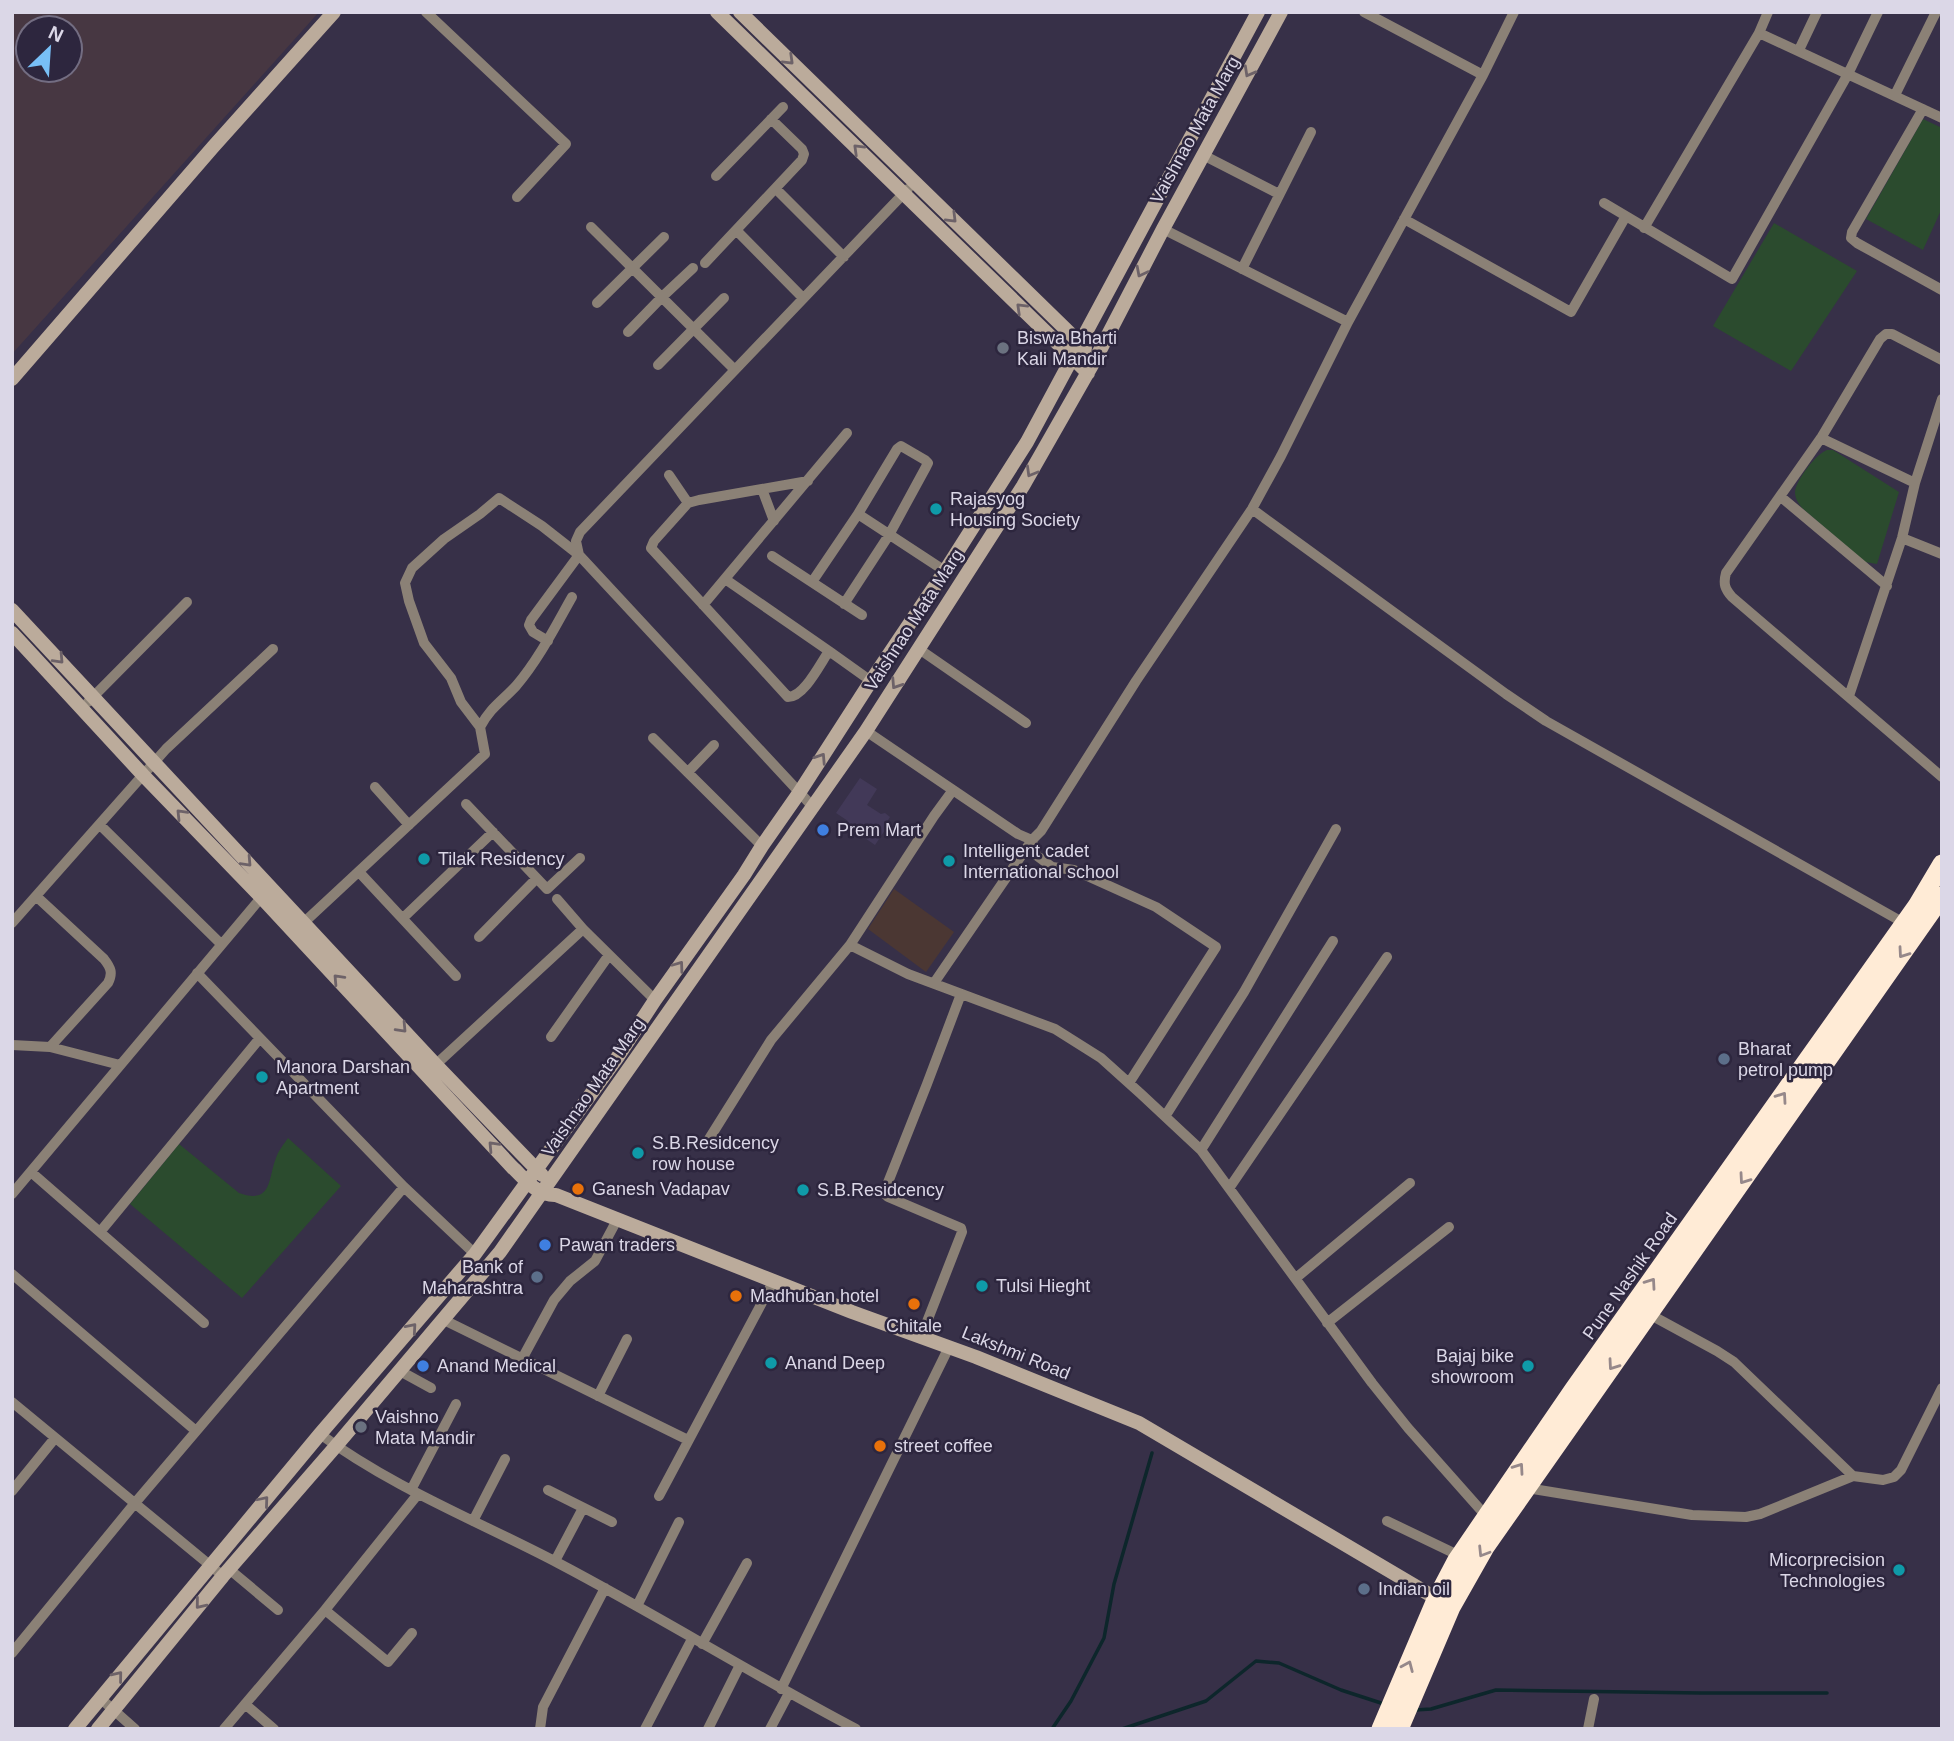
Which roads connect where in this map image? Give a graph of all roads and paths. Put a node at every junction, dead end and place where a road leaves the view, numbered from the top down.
1 (334, 12) edge
2 (426, 12) edge
3 (717, 12) edge
4 (740, 12) edge
5 (1258, 12) edge
6 (1282, 12) edge
7 (1364, 12) edge
8 (1514, 12) edge
9 (1768, 12) edge
10 (1817, 12) edge
11 (1878, 12) edge
12 (1936, 12) edge
13 (1759, 33) junction
14 (1799, 50) junction
15 (1848, 74) junction
16 (1483, 75) junction
17 (1895, 95) junction
18 (783, 107) dead end
19 (1923, 109) junction
20 (1941, 115) edge
21 (771, 119) junction
22 (1311, 132) dead end
23 (1203, 155) junction
24 (716, 176) dead end
25 (915, 181) junction
26 (776, 189) junction
27 (904, 194) junction
28 (1279, 194) junction
29 (517, 197) dead end
30 (1605, 203) dead end
31 (1626, 216) junction
32 (1404, 219) junction
33 (592, 227) dead end
34 (1644, 228) junction
35 (1163, 229) junction
36 (737, 231) junction
37 (664, 237) dead end
38 (844, 257) junction
39 (705, 263) dead end
40 (633, 268) junction
41 (693, 268) dead end
42 (1242, 269) junction
43 (1942, 290) edge
44 (662, 297) junction
45 (724, 298) dead end
46 (803, 298) junction
47 (597, 303) dead end
48 (1348, 322) junction
49 (694, 328) junction
50 (628, 332) dead end
51 (1080, 344) junction
52 (1072, 358) junction
53 (1096, 358) junction
54 (1942, 360) edge
55 (658, 365) dead end
56 (735, 370) junction
57 (1087, 373) junction
58 (12, 379) edge
59 (1942, 399) edge
60 (847, 433) dead end
61 (1821, 438) junction
62 (669, 475) dead end
63 (807, 481) junction
64 (1915, 483) junction
65 (762, 488) junction
66 (1781, 497) junction
67 (688, 503) junction
68 (1252, 509) junction
69 (858, 514) junction
70 (774, 521) junction
71 (889, 535) junction
72 (1902, 538) junction
73 (1942, 554) edge
74 (579, 555) junction
75 (772, 556) dead end
76 (945, 571) junction
77 (725, 579) junction
78 (812, 582) junction
79 (1887, 586) junction
80 (572, 597) dead end
81 (187, 602) dead end
82 (844, 604) junction
83 (702, 606) junction
84 (12, 610) edge
85 (862, 615) dead end
86 (12, 633) edge
87 (548, 641) junction
88 (273, 649) dead end
89 (919, 649) junction
90 (829, 651) junction
91 (871, 681) junction
92 (94, 696) junction
93 (1849, 696) junction
94 (82, 709) junction
95 (1026, 723) dead end
96 (480, 727) junction
97 (866, 731) junction
98 (653, 738) dead end
99 (714, 745) dead end
100 (155, 761) junction
101 (688, 772) junction
102 (143, 775) junction
103 (1942, 777) edge
104 (375, 787) dead end
105 (953, 790) junction
106 (799, 793) junction
107 (466, 804) dead end
108 (813, 807) junction
109 (100, 825) junction
110 (409, 825) junction
111 (1336, 829) dead end
112 (493, 832) junction
113 (1032, 840) junction
114 (762, 846) junction
115 (580, 858) dead end
116 (1942, 864) edge
117 (359, 872) junction
118 (536, 879) junction
119 (266, 892) junction
120 (36, 896) junction
121 (1942, 897) edge
122 (557, 899) dead end
123 (403, 918) junction
124 (12, 923) edge
125 (1904, 923) junction
126 (299, 927) junction
127 (583, 929) junction
128 (479, 937) dead end
129 (1333, 942) dead end
130 (221, 944) junction
131 (850, 945) junction
132 (610, 955) junction
133 (1387, 957) dead end
134 (197, 973) junction
135 (456, 976) dead end
136 (934, 984) junction
137 (961, 994) junction
138 (655, 1000) junction
139 (551, 1037) dead end
140 (260, 1038) junction
141 (12, 1045) edge
142 (50, 1047) junction
143 (120, 1066) junction
144 (431, 1069) junction
145 (1129, 1083) junction
146 (1166, 1115) junction
147 (709, 1139) dead end
148 (1201, 1150) junction
149 (31, 1172) junction
150 (533, 1177) junction
151 (1410, 1183) dead end
152 (404, 1187) junction
153 (1230, 1187) junction
154 (549, 1190) junction
155 (12, 1194) edge
156 (618, 1218) junction
157 (1449, 1227) dead end
158 (100, 1232) junction
159 (475, 1254) junction
160 (12, 1273) edge
161 (1296, 1278) junction
162 (774, 1280) junction
163 (1649, 1314) junction
164 (444, 1320) junction
165 (204, 1323) dead end
166 (1327, 1323) junction
167 (921, 1336) junction
168 (628, 1339) dead end
169 (948, 1347) junction
170 (522, 1359) junction
171 (400, 1371) junction
172 (431, 1388) dead end
173 (1942, 1388) edge
174 (598, 1396) junction
175 (12, 1402) edge
176 (456, 1404) dead end
177 (196, 1431) junction
178 (320, 1434) junction
179 (55, 1438) junction
180 (688, 1440) junction
181 (336, 1446) junction
182 (505, 1459) dead end
183 (1853, 1476) junction
184 (1527, 1488) junction
185 (548, 1490) dead end
186 (12, 1491) edge
187 (415, 1492) junction
188 (659, 1496) dead end
189 (135, 1503) junction
190 (583, 1508) junction
191 (1486, 1516) junction
192 (473, 1521) junction
193 (1387, 1521) dead end
194 (612, 1522) dead end
195 (679, 1522) dead end
196 (1460, 1556) junction
197 (555, 1562) junction
198 (747, 1563) dead end
199 (210, 1564) junction
200 (226, 1572) junction
201 (605, 1588) junction
202 (1444, 1603) junction
203 (637, 1606) junction
204 (278, 1610) dead end
205 (325, 1610) junction
206 (412, 1633) dead end
207 (697, 1642) junction
208 (12, 1653) edge
209 (740, 1665) junction
210 (785, 1691) junction
211 (100, 1698) junction
212 (1594, 1699) dead end
213 (245, 1704) junction
214 (113, 1710) junction
215 (834, 1724) edge
216 (75, 1729) edge
217 (98, 1729) edge
218 (135, 1729) edge
219 (224, 1729) edge
220 (274, 1729) edge
221 (540, 1729) edge
222 (645, 1729) edge
223 (708, 1729) edge
224 (770, 1729) edge
225 (856, 1729) edge
226 (1381, 1729) edge
227 (1399, 1729) edge
228 (1588, 1729) edge

1 - 58 main road
2 - 29 street
27 -> 3 main road
4 -> 25 main road
5 - 51 main road, Vaishnao Mata Marg
6 -> 23 main road, Vaishnao Mata Marg
7 - 16 street
8 - 16 street
9 - 13 street
10 - 14 street
11 - 15 street
12 - 17 street
13 - 14 street
13 - 34 street
14 - 15 street
15 - 17 street
15 - 34 street
16 - 32 street
17 - 19 street
18 - 21 street
19 - 20 street
19 - 43 street
21 - 24 street
21 - 26 street
22 - 28 street
23 - 28 street
23 - 35 main road, Vaishnao Mata Marg
25 - 27 street
25 -> 51 main road
26 - 36 street
26 - 38 street
27 - 38 street
52 -> 27 main road
28 - 42 street
30 - 31 street
31 - 32 street
31 - 34 street
32 - 48 street
33 - 40 street
35 - 42 street
35 -> 53 main road, Vaishnao Mata Marg
36 - 39 street
36 - 46 street
37 - 40 street
38 - 46 street
40 - 44 street
40 - 47 street
41 - 44 street
42 - 48 street
44 - 49 street
44 - 50 street
45 - 49 street
46 - 56 street
48 - 68 street
49 - 55 street
49 - 56 street
51 - 52 main road, Vaishnao Mata Marg
51 - 53 main road
52 - 57 main road
52 - 76 main road, Vaishnao Mata Marg
53 - 57 main road, Vaishnao Mata Marg
54 - 61 street
56 - 74 street
57 -> 89 main road, Vaishnao Mata Marg
59 - 64 street
60 - 63 street
61 - 64 street
61 - 66 street
62 - 67 street
63 - 65 street
63 - 70 street
64 - 72 street
65 - 67 street
65 - 70 street
66 - 79 street
66 - 93 street
67 - 83 street
68 - 113 street
68 - 125 street
69 - 71 street
69 - 71 street
69 - 78 street
70 - 77 street
71 - 76 street
71 - 82 street
72 - 73 street
72 - 79 street
74 - 87 street
74 - 96 street
74 - 106 street
75 - 78 street
76 - 91 main road, Vaishnao Mata Marg
77 - 83 street
77 - 90 street
78 - 82 street
79 - 93 street
80 - 87 street
81 - 92 street
82 - 85 street
83 - 90 street
84 -> 92 main road
86 - 94 main road
87 - 96 street
88 - 100 street
89 - 95 street
89 -> 97 main road, Vaishnao Mata Marg
90 - 91 street
106 -> 91 main road, Vaishnao Mata Marg
92 - 94 street
92 - 100 main road
93 - 103 street
94 - 102 main road
96 - 110 street
97 - 105 street
97 - 108 main road, Vaishnao Mata Marg
98 - 101 street
99 - 101 street
100 - 102 street
100 -> 119 main road
101 - 114 street
102 - 109 street
119 -> 102 main road
104 - 110 street
105 - 113 street
105 - 131 street
106 - 108 street
106 - 114 main road, Vaishnao Mata Marg
107 - 112 street
108 - 154 main road, Vaishnao Mata Marg
109 - 120 street
109 - 130 street
110 - 117 street
111 - 146 street
112 - 118 street
112 - 123 street
113 - 136 street
113 - 145 street
138 -> 114 main road, Vaishnao Mata Marg
115 - 118 street
116 - 125 highway, Pune Nashik Road
117 - 123 street
117 - 126 street
118 - 128 street
119 - 126 main road, Lakshmi Road
119 - 130 street
120 - 124 street
120 - 142 street
121 -> 163 highway, Pune Nashik Road
122 - 127 street
123 - 135 street
191 -> 125 highway, Pune Nashik Road
126 - 144 main road, Lakshmi Road
127 - 132 street
127 - 144 street
129 - 148 street
130 - 134 street
131 - 136 street
131 - 147 street
132 - 138 street
132 - 139 street
133 - 153 street
134 - 140 street
134 - 143 street
136 - 137 street
137 - 145 street
137 - 167 street
138 - 150 main road, Vaishnao Mata Marg
140 - 152 street
140 - 158 street
141 - 142 street
142 - 143 street
143 - 149 street
144 - 150 main road, Lakshmi Road
145 - 146 street
146 - 148 street
148 - 153 street
149 - 155 street
149 - 158 street
150 - 154 main road, Lakshmi Road
150 - 159 main road, Vaishnao Mata Marg
151 - 161 street
152 - 159 street
152 - 177 street
153 - 161 street
154 - 156 main road, Lakshmi Road
154 - 164 main road, Vaishnao Mata Marg
156 - 162 main road, Lakshmi Road
156 - 170 street
157 - 166 street
158 - 165 street
178 -> 159 main road, Vaishnao Mata Marg
160 - 177 street
161 - 166 street
162 - 167 main road, Lakshmi Road
162 - 180 street
163 - 183 street
163 -> 184 highway, Pune Nashik Road
164 - 170 street
164 - 171 main road, Vaishnao Mata Marg
166 - 191 street
167 - 169 main road, Lakshmi Road
168 - 174 street
169 - 202 main road, Lakshmi Road
169 - 210 street
170 - 174 street
171 - 172 street
171 - 181 main road, Vaishnao Mata Marg
173 - 183 street
174 - 180 street
175 - 179 street
176 - 187 street
177 - 189 street
178 - 181 street
199 -> 178 main road, Vaishnao Mata Marg
179 - 186 street
179 - 189 street
180 - 188 street
181 - 187 street
181 - 200 main road, Vaishnao Mata Marg
182 - 192 street
183 - 184 street
184 -> 202 highway, Pune Nashik Road
185 - 190 street
187 - 192 street
187 - 205 street
189 - 199 street
189 - 208 street
190 - 194 street
190 - 197 street
191 - 196 highway, Pune Nashik Road
192 - 197 street
193 - 196 street
195 - 203 street
196 - 202 highway, Pune Nashik Road
197 - 201 street
198 - 207 street
199 - 200 street
211 -> 199 main road, Vaishnao Mata Marg
200 - 204 street
200 -> 214 main road, Vaishnao Mata Marg
201 - 203 street
201 - 221 street
226 -> 202 highway, Pune Nashik Road
202 - 227 highway, Pune Nashik Road
203 - 207 street
205 - 206 street
205 - 213 street
207 - 209 street
207 - 222 street
209 - 210 street
209 - 223 street
210 - 215 street
210 - 224 street
211 - 214 street
211 - 216 main road, Vaishnao Mata Marg
212 - 228 street
213 - 219 street
213 - 220 street
214 - 217 main road, Vaishnao Mata Marg
214 - 218 street
215 - 225 street

